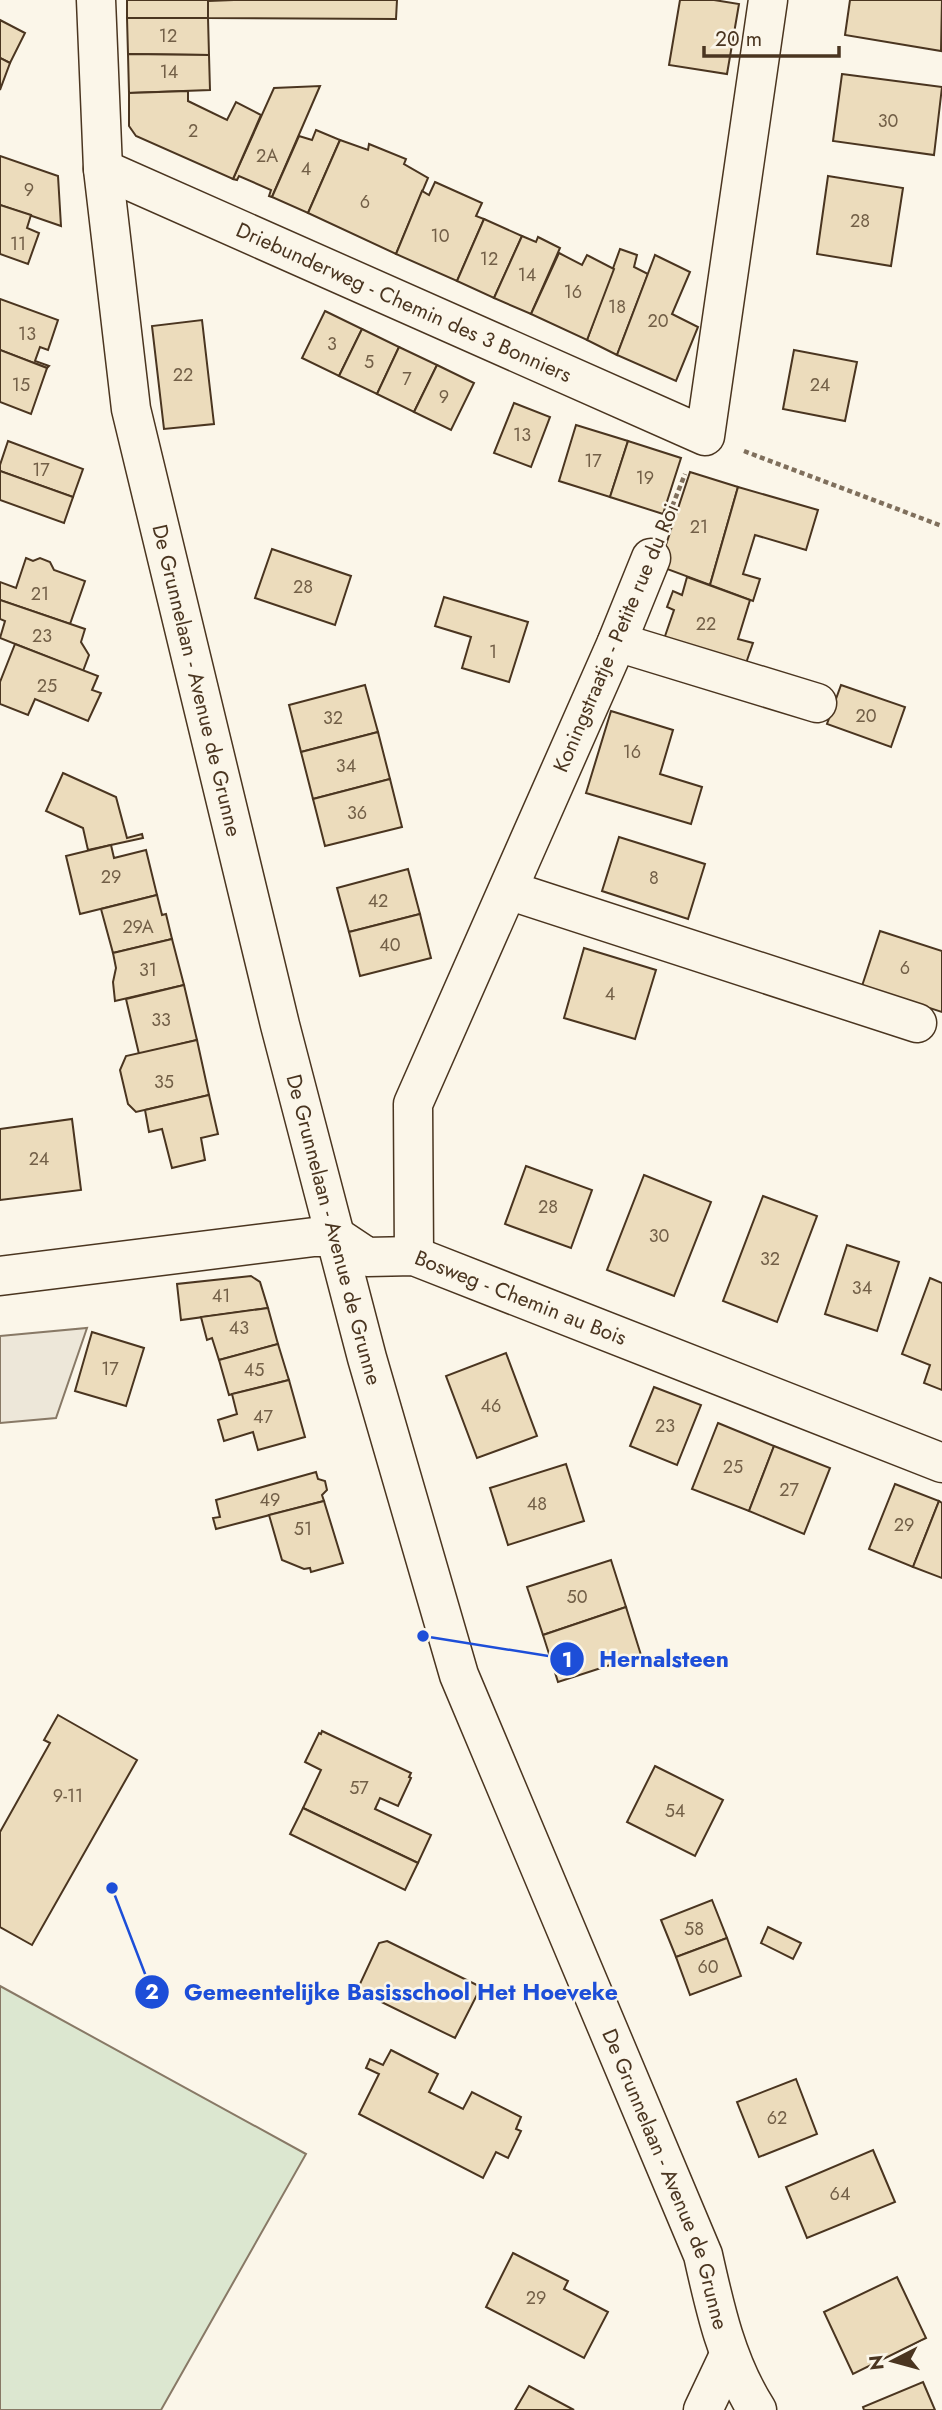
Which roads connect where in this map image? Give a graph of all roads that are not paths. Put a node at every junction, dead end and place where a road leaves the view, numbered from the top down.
1 (96, 0) edge
2 (768, 0) edge
3 (103, 169) junction
4 (651, 558) road end
5 (617, 642) junction
6 (817, 703) dead end
7 (508, 890) junction
8 (917, 1023) dead end
9 (337, 1237) junction
10 (414, 1256) junction
11 (0, 1276) edge
12 (942, 1463) edge
13 (729, 2355) junction
14 (703, 2410) edge
15 (756, 2410) edge

1 - 3 street, De Grunnelaan - Avenue de Grunne
2 - 3 street, Driebunderweg - Chemin des 3 Bonniers
3 - 9 street, De Grunnelaan - Avenue de Grunne
4 - 5 street, Koningstraatje - Petite rue du Roi
5 - 6 street
5 - 7 street, Koningstraatje - Petite rue du Roi
7 - 8 street
7 - 10 street, Koningstraatje - Petite rue du Roi
9 - 10 street, Bosweg - Chemin au Bois
9 - 11 street
9 - 13 street, De Grunnelaan - Avenue de Grunne
10 - 12 street, Bosweg - Chemin au Bois
13 - 14 street
13 - 15 street, De Grunnelaan - Avenue de Grunne

